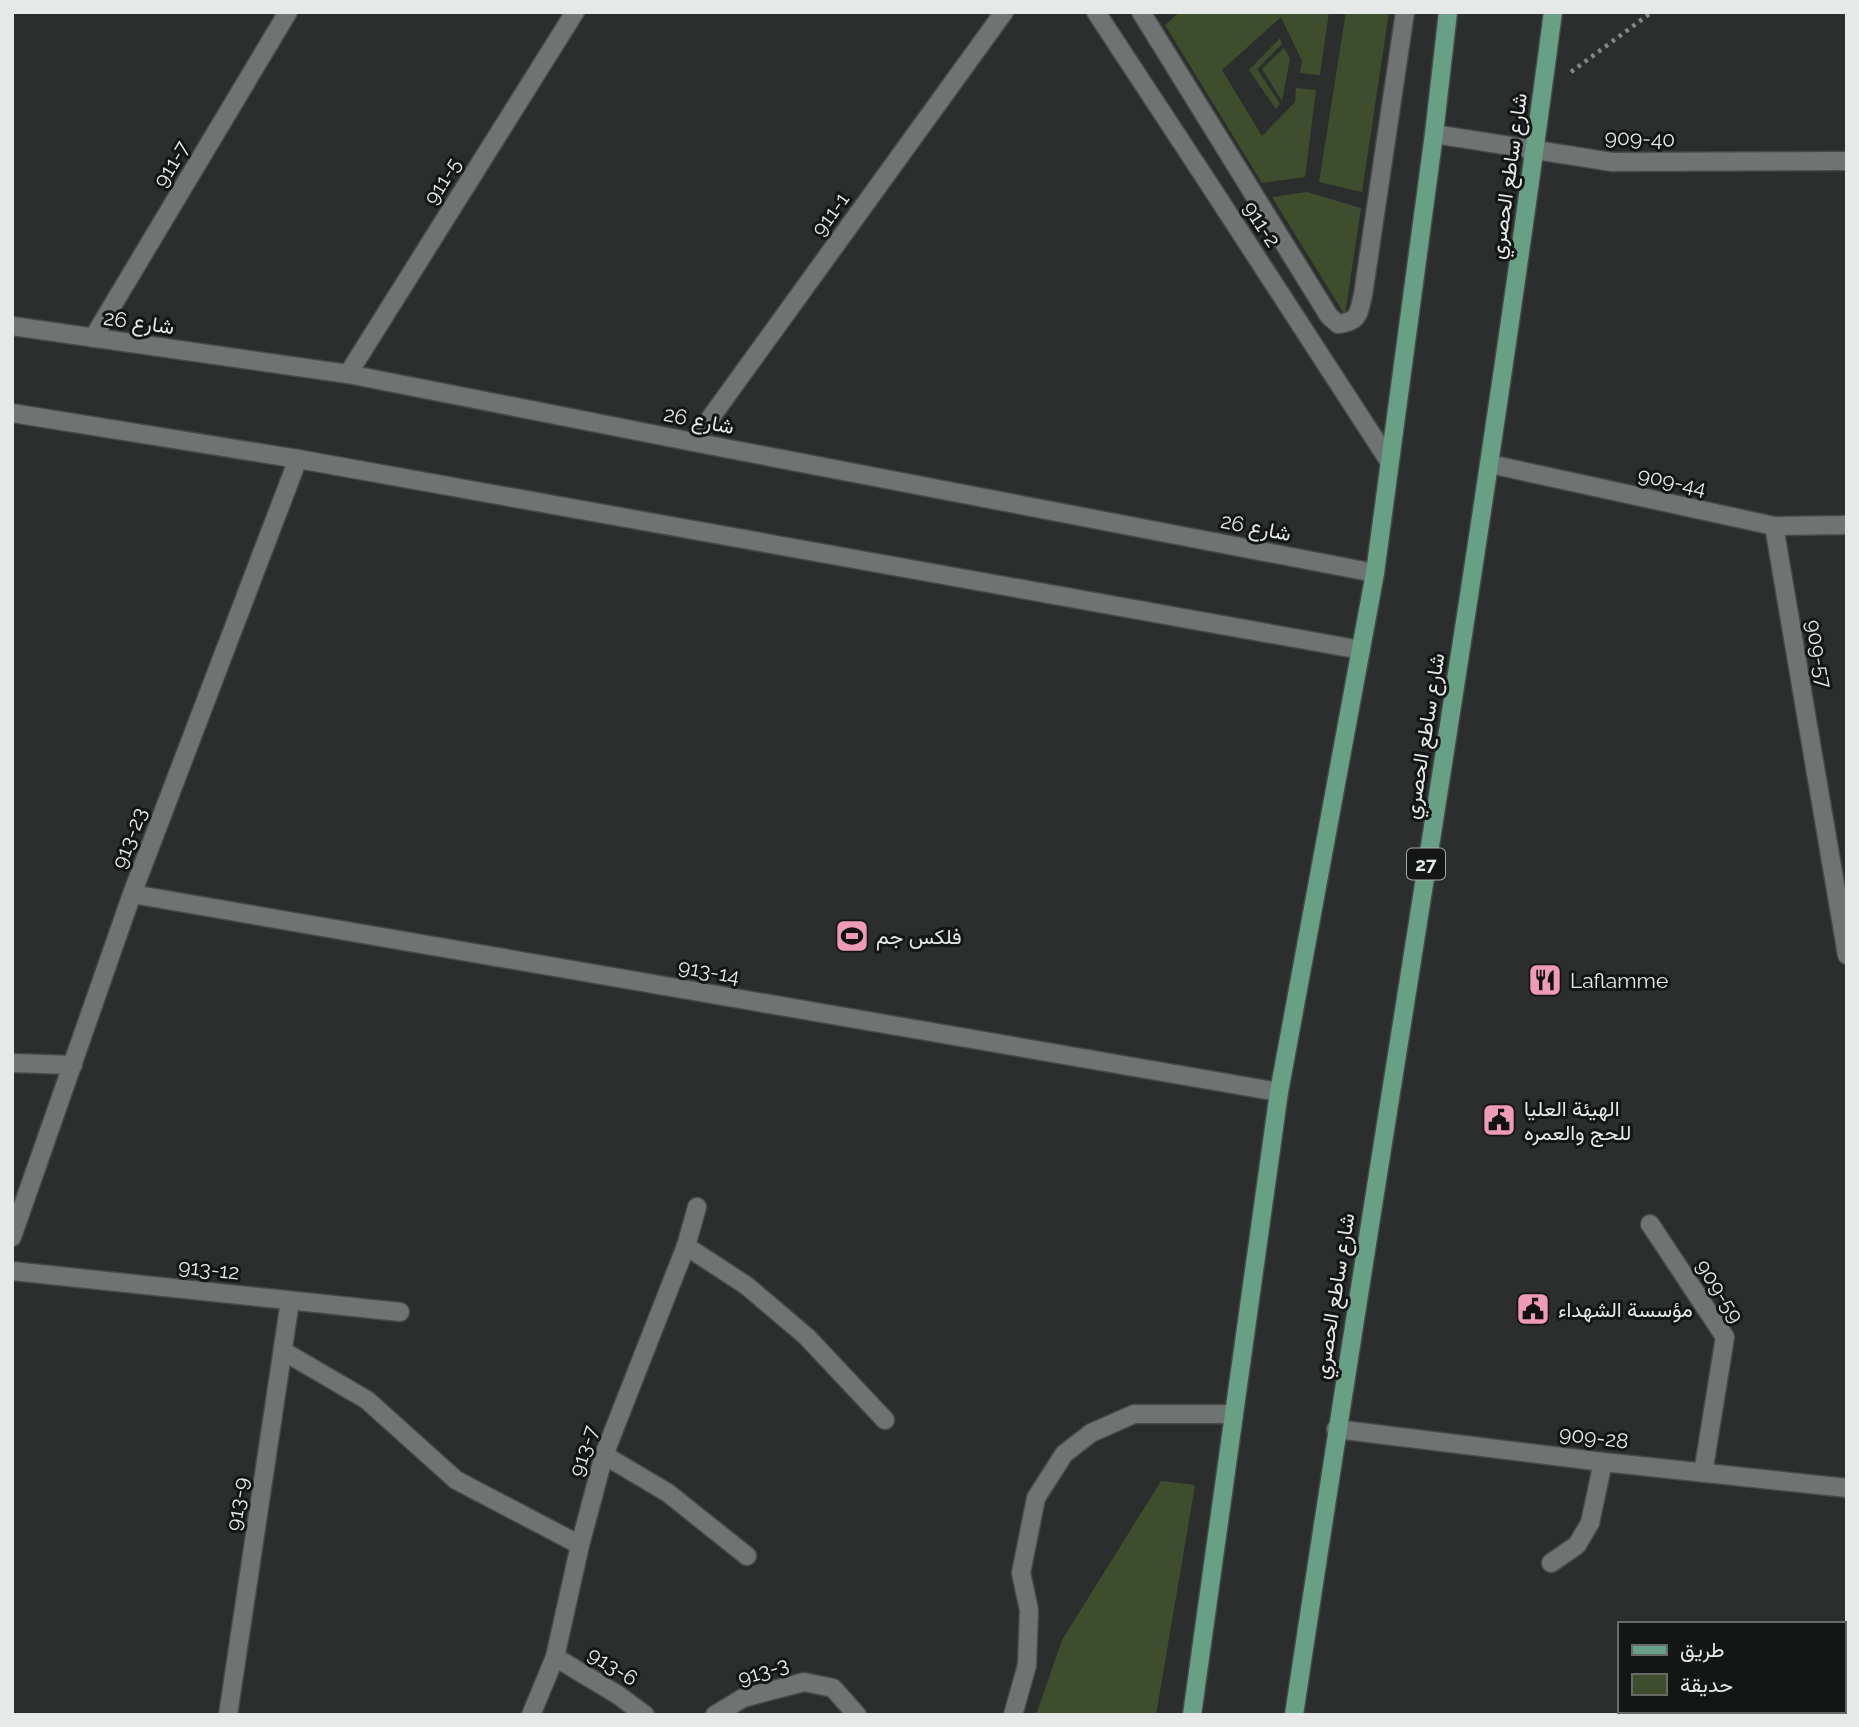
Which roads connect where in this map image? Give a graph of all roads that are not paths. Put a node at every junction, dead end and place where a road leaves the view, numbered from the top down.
1 (288, 12) edge
2 (575, 12) edge
3 (1004, 12) edge
4 (1096, 12) edge
5 (1141, 12) edge
6 (1405, 12) edge
7 (1448, 12) edge
8 (1553, 12) edge
9 (1434, 134) junction
10 (1535, 150) junction
11 (1847, 161) edge
12 (12, 326) edge
13 (93, 338) junction
14 (348, 374) junction
15 (12, 413) edge
16 (692, 442) junction
17 (298, 459) junction
18 (1388, 461) junction
19 (1490, 464) junction
20 (1847, 525) edge
21 (1774, 526) junction
22 (1374, 573) junction
23 (1361, 650) junction
24 (132, 894) junction
25 (1847, 955) edge
26 (12, 1063) edge
27 (73, 1065) junction
28 (1279, 1092) junction
29 (697, 1207) dead end
30 (1650, 1224) dead end
31 (12, 1237) edge
32 (686, 1246) junction
33 (12, 1271) edge
34 (290, 1301) junction
35 (400, 1312) dead end
36 (283, 1351) junction
37 (1233, 1414) junction
38 (885, 1420) dead end
39 (1336, 1429) junction
40 (604, 1455) junction
41 (1602, 1462) junction
42 (1703, 1473) junction
43 (1847, 1489) edge
44 (580, 1545) junction
45 (747, 1556) dead end
46 (1551, 1563) dead end
47 (555, 1657) junction
48 (228, 1715) edge
49 (531, 1715) edge
50 (645, 1715) edge
51 (715, 1715) edge
52 (857, 1715) edge
53 (1013, 1715) edge
54 (1192, 1715) edge
55 (1293, 1715) edge

1 - 13 street, 911-7
2 - 14 street, 911-5
3 - 16 street, 911-1
4 - 18 street, 911-2
5 - 6 street
7 - 9 main road
8 - 10 main road, شارع ساطع الحصري / 27
9 - 10 street, 909-40
9 - 18 main road
10 - 11 street, 909-40
10 - 19 main road, شارع ساطع الحصري / 27
12 - 13 street, شارع 26
13 - 14 street, شارع 26
14 - 16 street, شارع 26
15 - 17 street
16 - 22 street, شارع 26
17 - 23 street
17 - 24 street, 913-23
18 - 22 main road
19 - 21 street, 909-44
19 - 39 main road, شارع ساطع الحصري / 27
20 - 21 street, 909-44
21 - 25 street, 909-57
22 - 23 main road
23 - 28 main road
24 - 27 street, 913-23
24 - 28 street, 913-14
26 - 27 street
27 - 31 street, 913-23
28 - 37 main road
29 - 32 street, 913-7
30 - 42 street, 909-59
32 - 38 street
32 - 40 street, 913-7
33 - 34 street, 913-12
34 - 35 street, 913-12
34 - 36 street, 913-9
36 - 44 street
36 - 48 street, 913-9
37 - 53 street
37 - 54 main road
39 - 41 street, 909-28
39 - 55 main road, شارع ساطع الحصري / 27
40 - 44 street, 913-7
40 - 45 street
41 - 42 street, 909-28
41 - 46 street
42 - 43 street, 909-28
44 - 47 street, 913-7
47 - 49 street, 913-7
47 - 50 street, 913-6
51 - 52 street, 913-3

